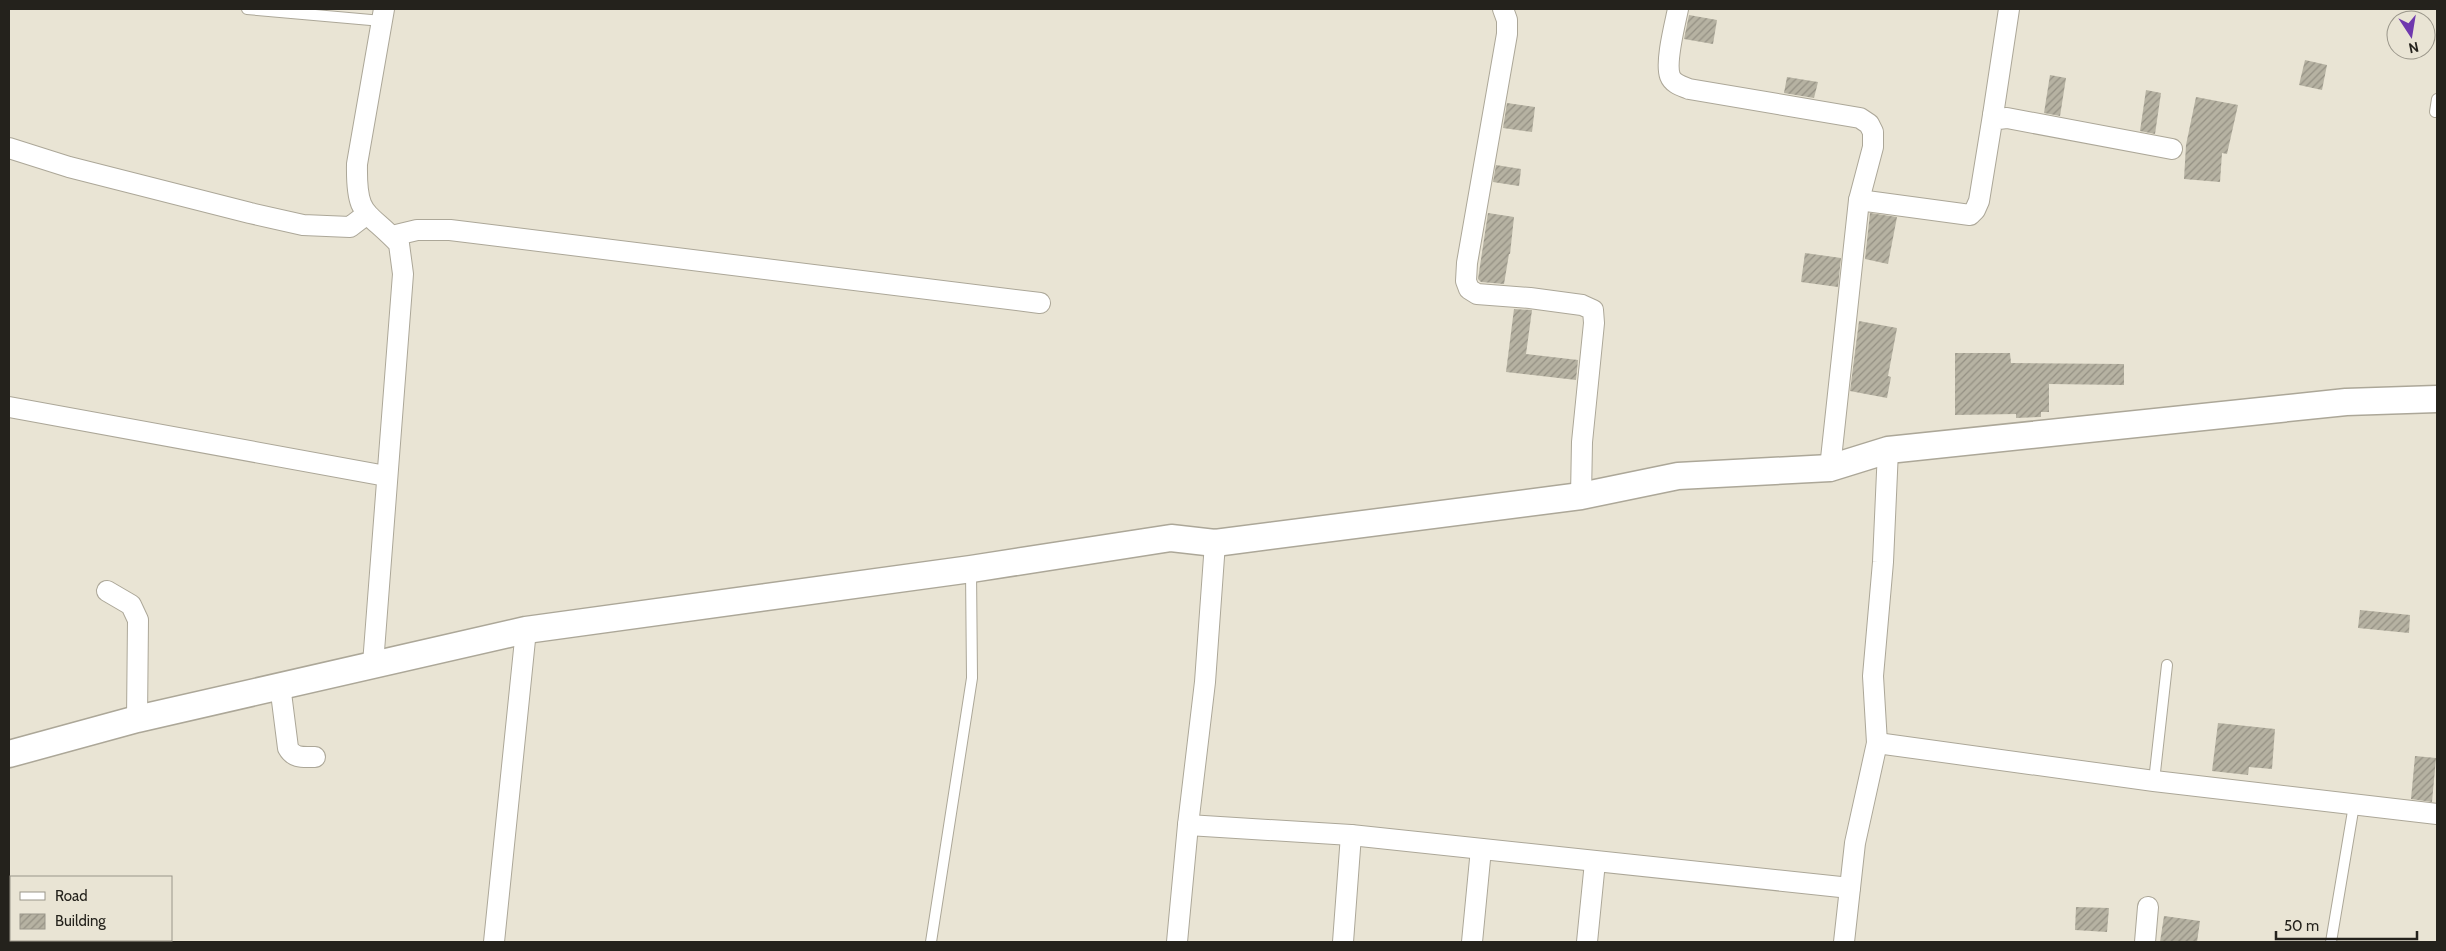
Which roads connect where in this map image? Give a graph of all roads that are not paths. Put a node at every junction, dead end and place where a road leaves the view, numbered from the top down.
1 (248, 9) edge
2 (1503, 9) edge
3 (1678, 9) edge
4 (2009, 9) edge
5 (383, 15) edge
6 (2437, 100) edge
7 (2435, 112) dead end
8 (1993, 115) junction
9 (9, 148) edge
10 (2172, 149) dead end
11 (1859, 200) junction
12 (367, 214) junction
13 (392, 236) junction
14 (1040, 303) dead end
15 (2437, 399) edge
16 (9, 407) edge
17 (1888, 450) junction
18 (1830, 468) junction
19 (386, 476) junction
20 (1581, 496) junction
21 (1215, 543) junction
22 (971, 569) junction
23 (107, 591) dead end
24 (526, 630) junction
25 (373, 664) junction
26 (2167, 665) dead end
27 (280, 685) junction
28 (137, 719) junction
29 (1877, 743) junction
30 (9, 754) edge
31 (315, 757) dead end
32 (2154, 781) junction
33 (2354, 805) junction
34 (2437, 814) edge
35 (1188, 824) junction
36 (1351, 835) junction
37 (1481, 849) junction
38 (1596, 862) junction
39 (1850, 888) junction
40 (2148, 907) dead end
41 (494, 942) edge
42 (932, 942) edge
43 (1177, 942) edge
44 (1343, 942) edge
45 (1472, 942) edge
46 (1587, 942) edge
47 (1844, 942) edge
48 (2145, 942) edge
49 (2331, 942) edge

1 - 5 lane
2 - 20 street
3 - 11 street
4 - 8 street
5 - 12 street
6 - 7 lane
8 - 10 street
8 - 11 street
9 - 12 street
11 - 18 street
12 - 13 street
13 - 14 street
13 - 19 street
15 - 17 street
16 - 19 street
17 - 18 street
17 - 29 street
18 - 20 street
19 - 25 street
20 - 21 street
21 - 22 street
21 - 35 street
22 - 24 street
22 - 42 lane
23 - 28 street
24 - 25 street
24 - 41 street
25 - 27 street
26 - 32 lane
27 - 28 street
27 - 31 street
28 - 30 street
29 - 32 street
29 - 39 street
32 - 33 street
33 - 34 street
33 - 49 lane
35 - 36 street
35 - 43 street
36 - 37 street
36 - 44 street
37 - 38 street
37 - 45 street
38 - 39 street
38 - 46 street
39 - 47 street
40 - 48 street

